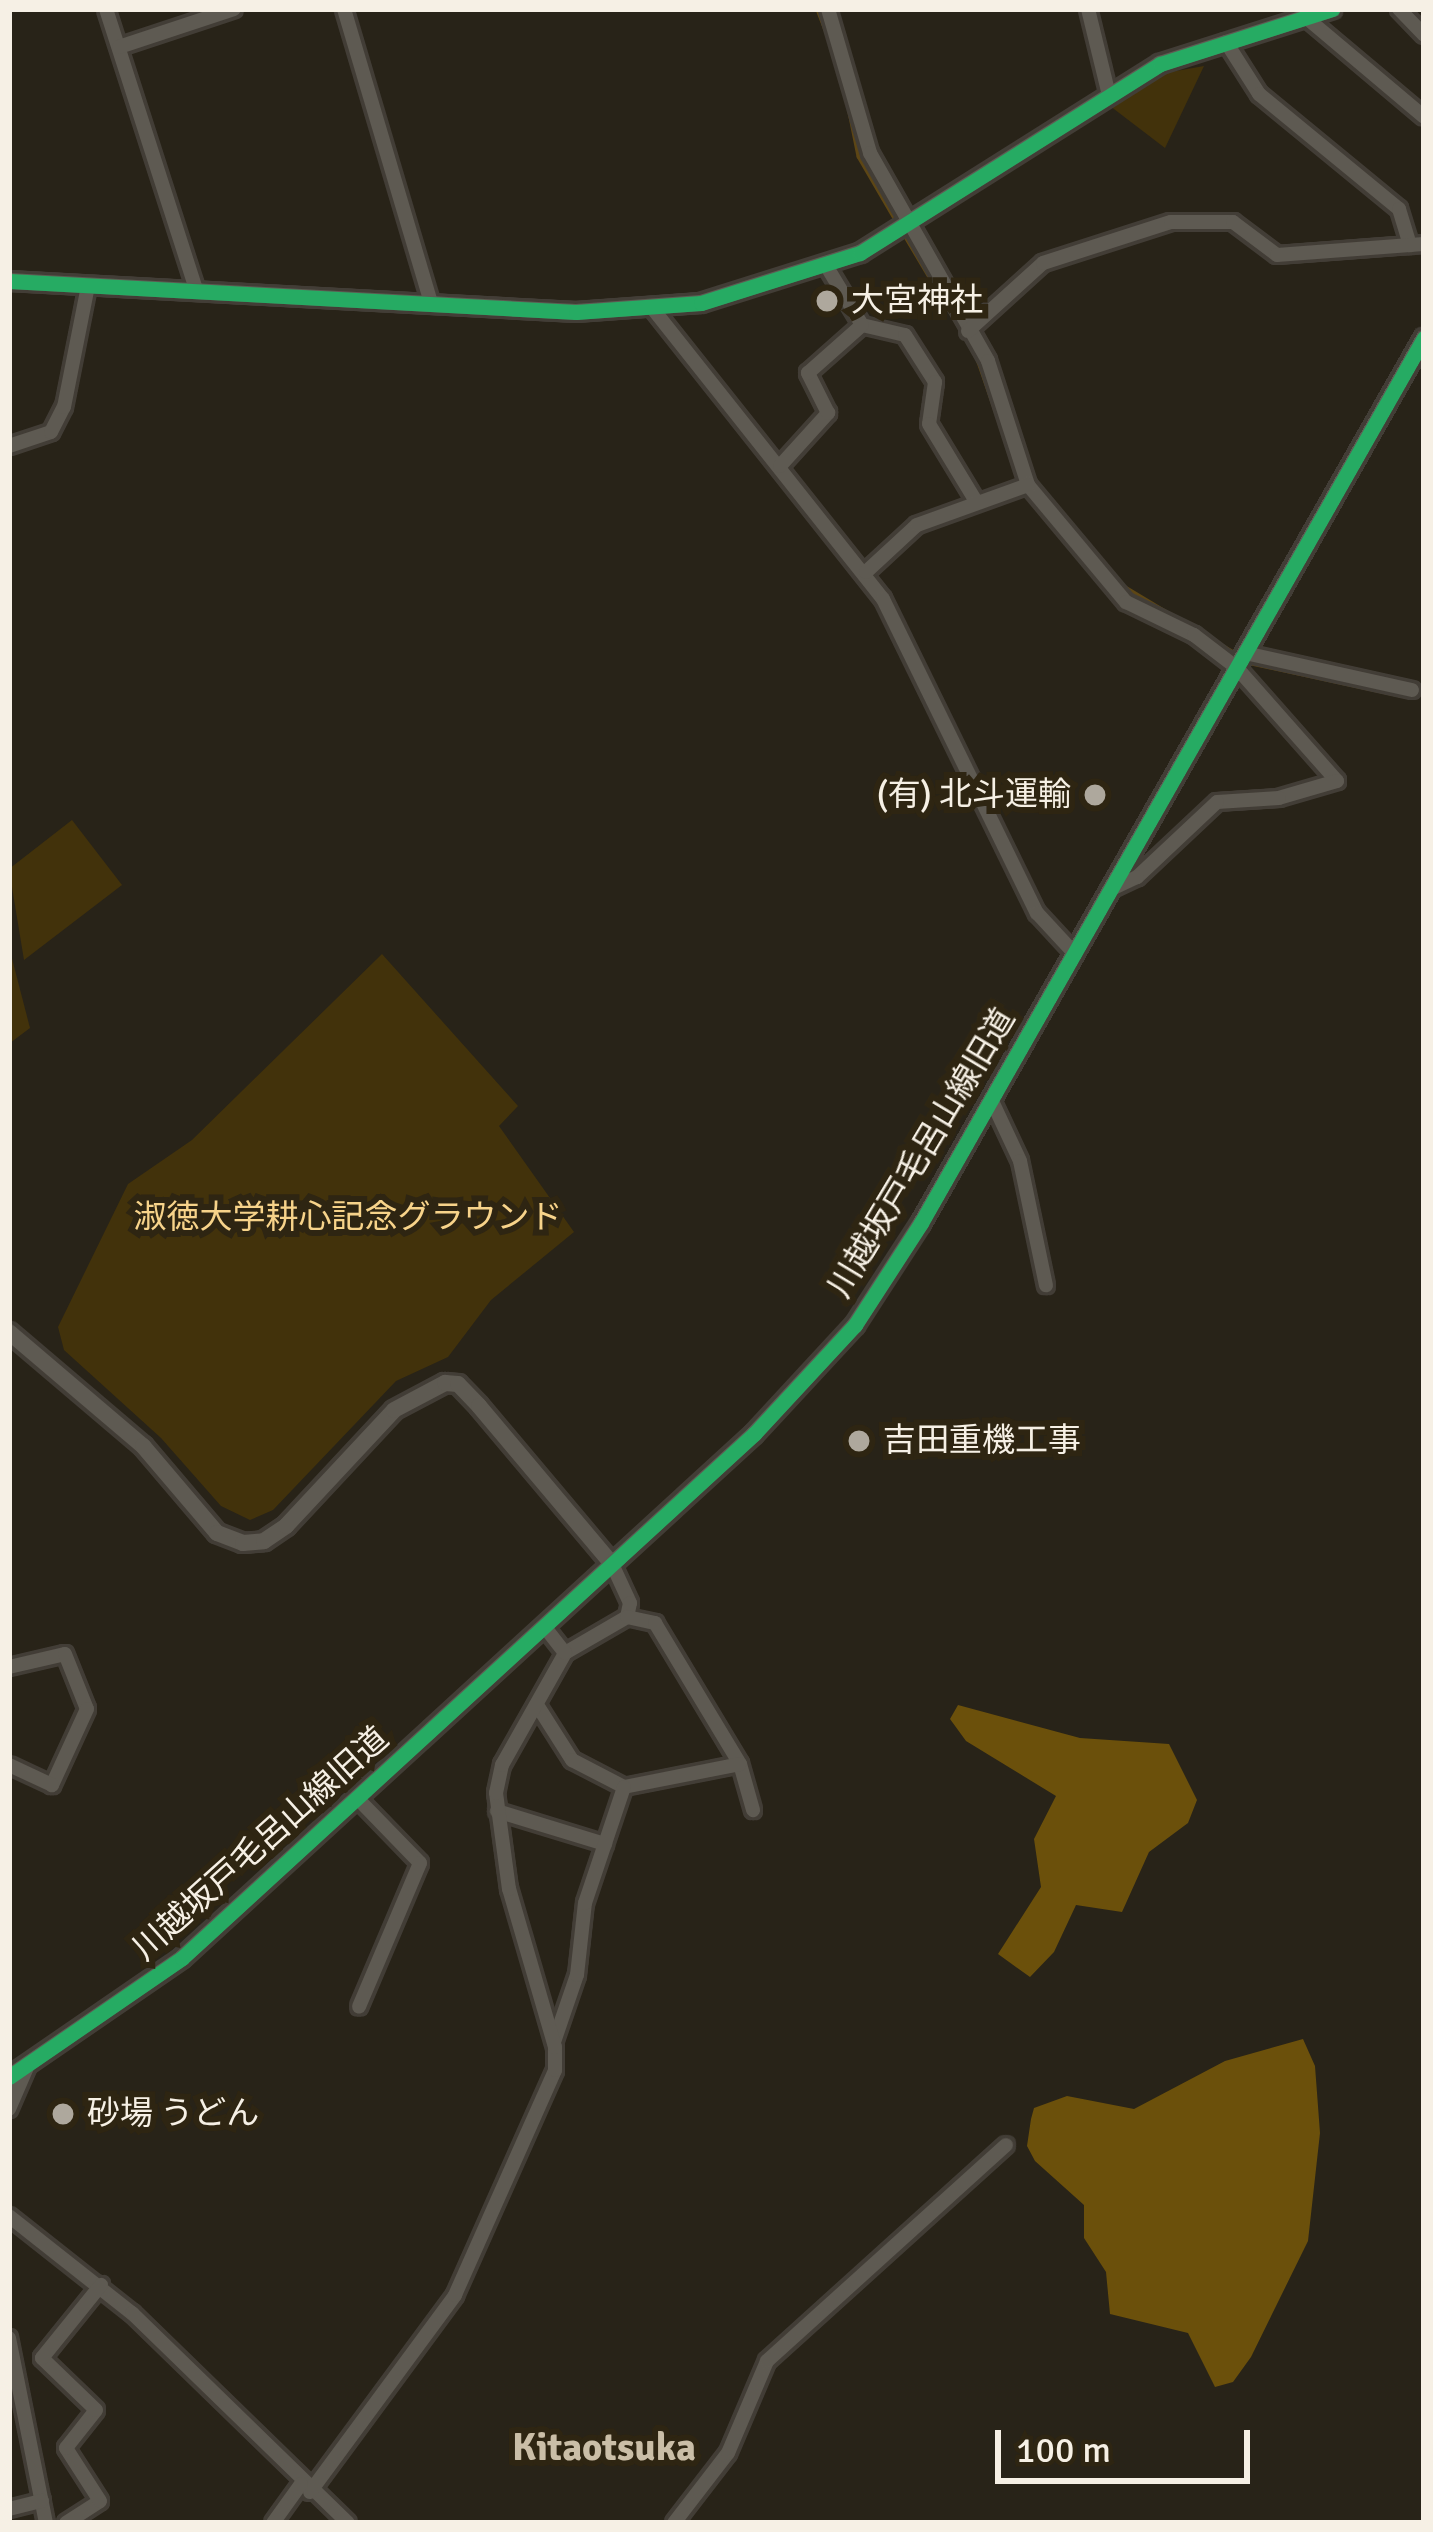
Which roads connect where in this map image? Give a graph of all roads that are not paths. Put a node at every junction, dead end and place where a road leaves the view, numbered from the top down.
1 (106, 9) edge
2 (234, 9) edge
3 (344, 9) edge
4 (827, 9) edge
5 (1088, 9) edge
6 (1332, 9) edge
7 (1399, 9) edge
8 (1310, 20) junction
9 (1424, 34) edge
10 (1226, 42) junction
11 (118, 47) junction
12 (1109, 95) junction
13 (1424, 117) edge
14 (904, 227) junction
15 (1417, 244) edge
16 (827, 267) junction
17 (9, 281) edge
18 (88, 286) junction
19 (196, 289) junction
20 (430, 300) junction
21 (653, 309) junction
22 (862, 325) junction
23 (968, 331) junction
24 (1424, 338) edge
25 (9, 446) edge
26 (780, 466) junction
27 (1025, 477) junction
28 (977, 502) junction
29 (866, 572) junction
30 (1241, 660) junction
31 (1412, 690) dead end
32 (1109, 890) junction
33 (1074, 953) junction
34 (991, 1099) junction
35 (1046, 1285) dead end
36 (9, 1332) edge
37 (612, 1564) junction
38 (627, 1617) junction
39 (545, 1627) junction
40 (565, 1653) junction
41 (9, 1667) edge
42 (539, 1708) junction
43 (740, 1764) junction
44 (9, 1765) edge
45 (624, 1787) junction
46 (358, 1799) junction
47 (753, 1810) dead end
48 (497, 1811) junction
49 (605, 1844) junction
50 (359, 2007) dead end
51 (554, 2042) junction
52 (28, 2066) junction
53 (9, 2078) edge
54 (9, 2109) edge
55 (1006, 2145) dead end
56 (9, 2216) edge
57 (101, 2285) junction
58 (9, 2338) edge
59 (306, 2488) junction
60 (42, 2501) junction
61 (9, 2509) edge
62 (46, 2523) edge
63 (66, 2523) edge
64 (273, 2523) edge
65 (348, 2523) edge
66 (674, 2523) edge

1 - 11 street
2 - 11 street
3 - 20 street
4 - 14 street
5 - 12 street
6 - 8 street
7 - 9 street
8 - 10 street
8 - 13 street
10 - 12 street
10 - 15 street
11 - 19 street
12 - 14 street
14 - 16 street
14 - 23 street
15 - 23 street
16 - 21 street
16 - 22 street
17 - 18 street
18 - 19 street
18 - 25 street
19 - 20 street
20 - 21 street
21 - 26 street
22 - 26 street
22 - 28 street
23 - 27 street
24 - 30 street, 川越坂戸毛呂山線旧道
26 - 29 street
27 - 28 street
27 - 30 street
28 - 29 street
29 - 33 street
30 - 31 street
30 - 32 street, 川越坂戸毛呂山線旧道
30 - 32 street
32 - 33 street, 川越坂戸毛呂山線旧道
33 - 34 street, 川越坂戸毛呂山線旧道
34 - 35 street
34 - 37 street, 川越坂戸毛呂山線旧道
36 - 37 street
37 - 38 street
37 - 39 street, 川越坂戸毛呂山線旧道
38 - 40 street
38 - 43 street
39 - 40 street
39 - 46 street, 川越坂戸毛呂山線旧道
40 - 42 street
41 - 44 street
42 - 45 street
42 - 48 street
43 - 45 street
43 - 47 street
45 - 49 street
46 - 50 street
46 - 52 street, 川越坂戸毛呂山線旧道
48 - 49 street
48 - 51 street
49 - 51 street
51 - 59 street
52 - 53 street, 川越坂戸毛呂山線旧道
52 - 54 street
55 - 66 street
56 - 57 street
57 - 59 street
57 - 63 street
58 - 60 street
59 - 64 street
59 - 65 street
60 - 61 street
60 - 62 street

